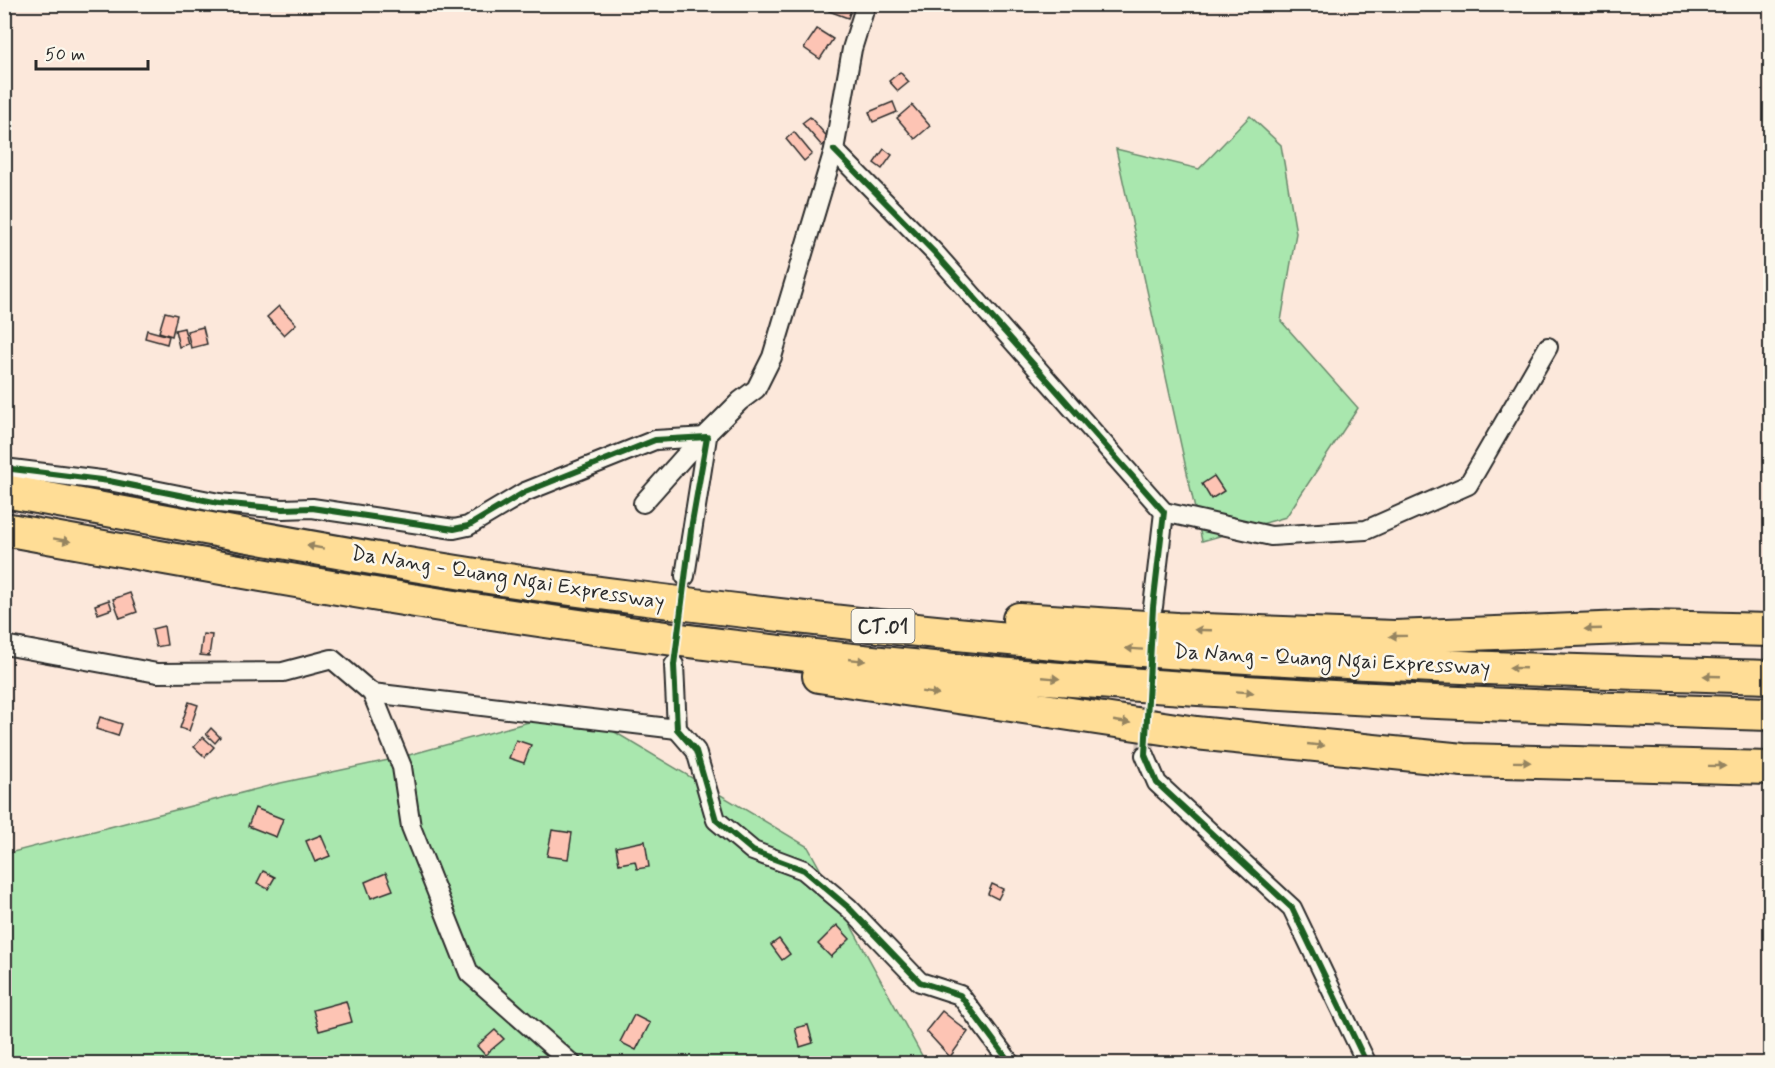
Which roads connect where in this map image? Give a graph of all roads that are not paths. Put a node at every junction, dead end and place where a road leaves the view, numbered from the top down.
1 (866, 4) edge
2 (834, 150) junction
3 (1548, 347) dead end
4 (707, 437) junction
5 (4, 468) edge
6 (4, 491) edge
7 (643, 503) dead end
8 (1164, 512) junction
9 (4, 529) edge
10 (685, 576) dead end
11 (376, 596) junction
12 (635, 598) junction
13 (1154, 607) dead end
14 (1770, 630) edge
15 (4, 645) edge
16 (674, 665) dead end
17 (1770, 677) edge
18 (372, 693) junction
19 (1770, 714) edge
20 (677, 729) junction
21 (1145, 755) tunnel mouth
22 (1770, 768) edge
23 (572, 1064) edge
24 (1011, 1064) edge
25 (1367, 1064) edge

1 - 2 street
2 - 4 street
2 - 8 street
3 - 8 street
4 - 5 street
4 - 7 street
4 - 10 street
12 -> 6 highway, Da Nang - Quang Ngai Expressway / CT.01
8 - 13 street
9 -> 11 highway, Da Nang - Quang Ngai Expressway / CT.01
11 -> 19 highway, Da Nang - Quang Ngai Expressway / CT.01
11 -> 22 highway
14 -> 12 highway
17 -> 12 highway, Da Nang - Quang Ngai Expressway / CT.01
15 - 18 street
16 - 20 street
18 - 20 street
18 - 23 street
20 - 24 street
21 - 25 street

